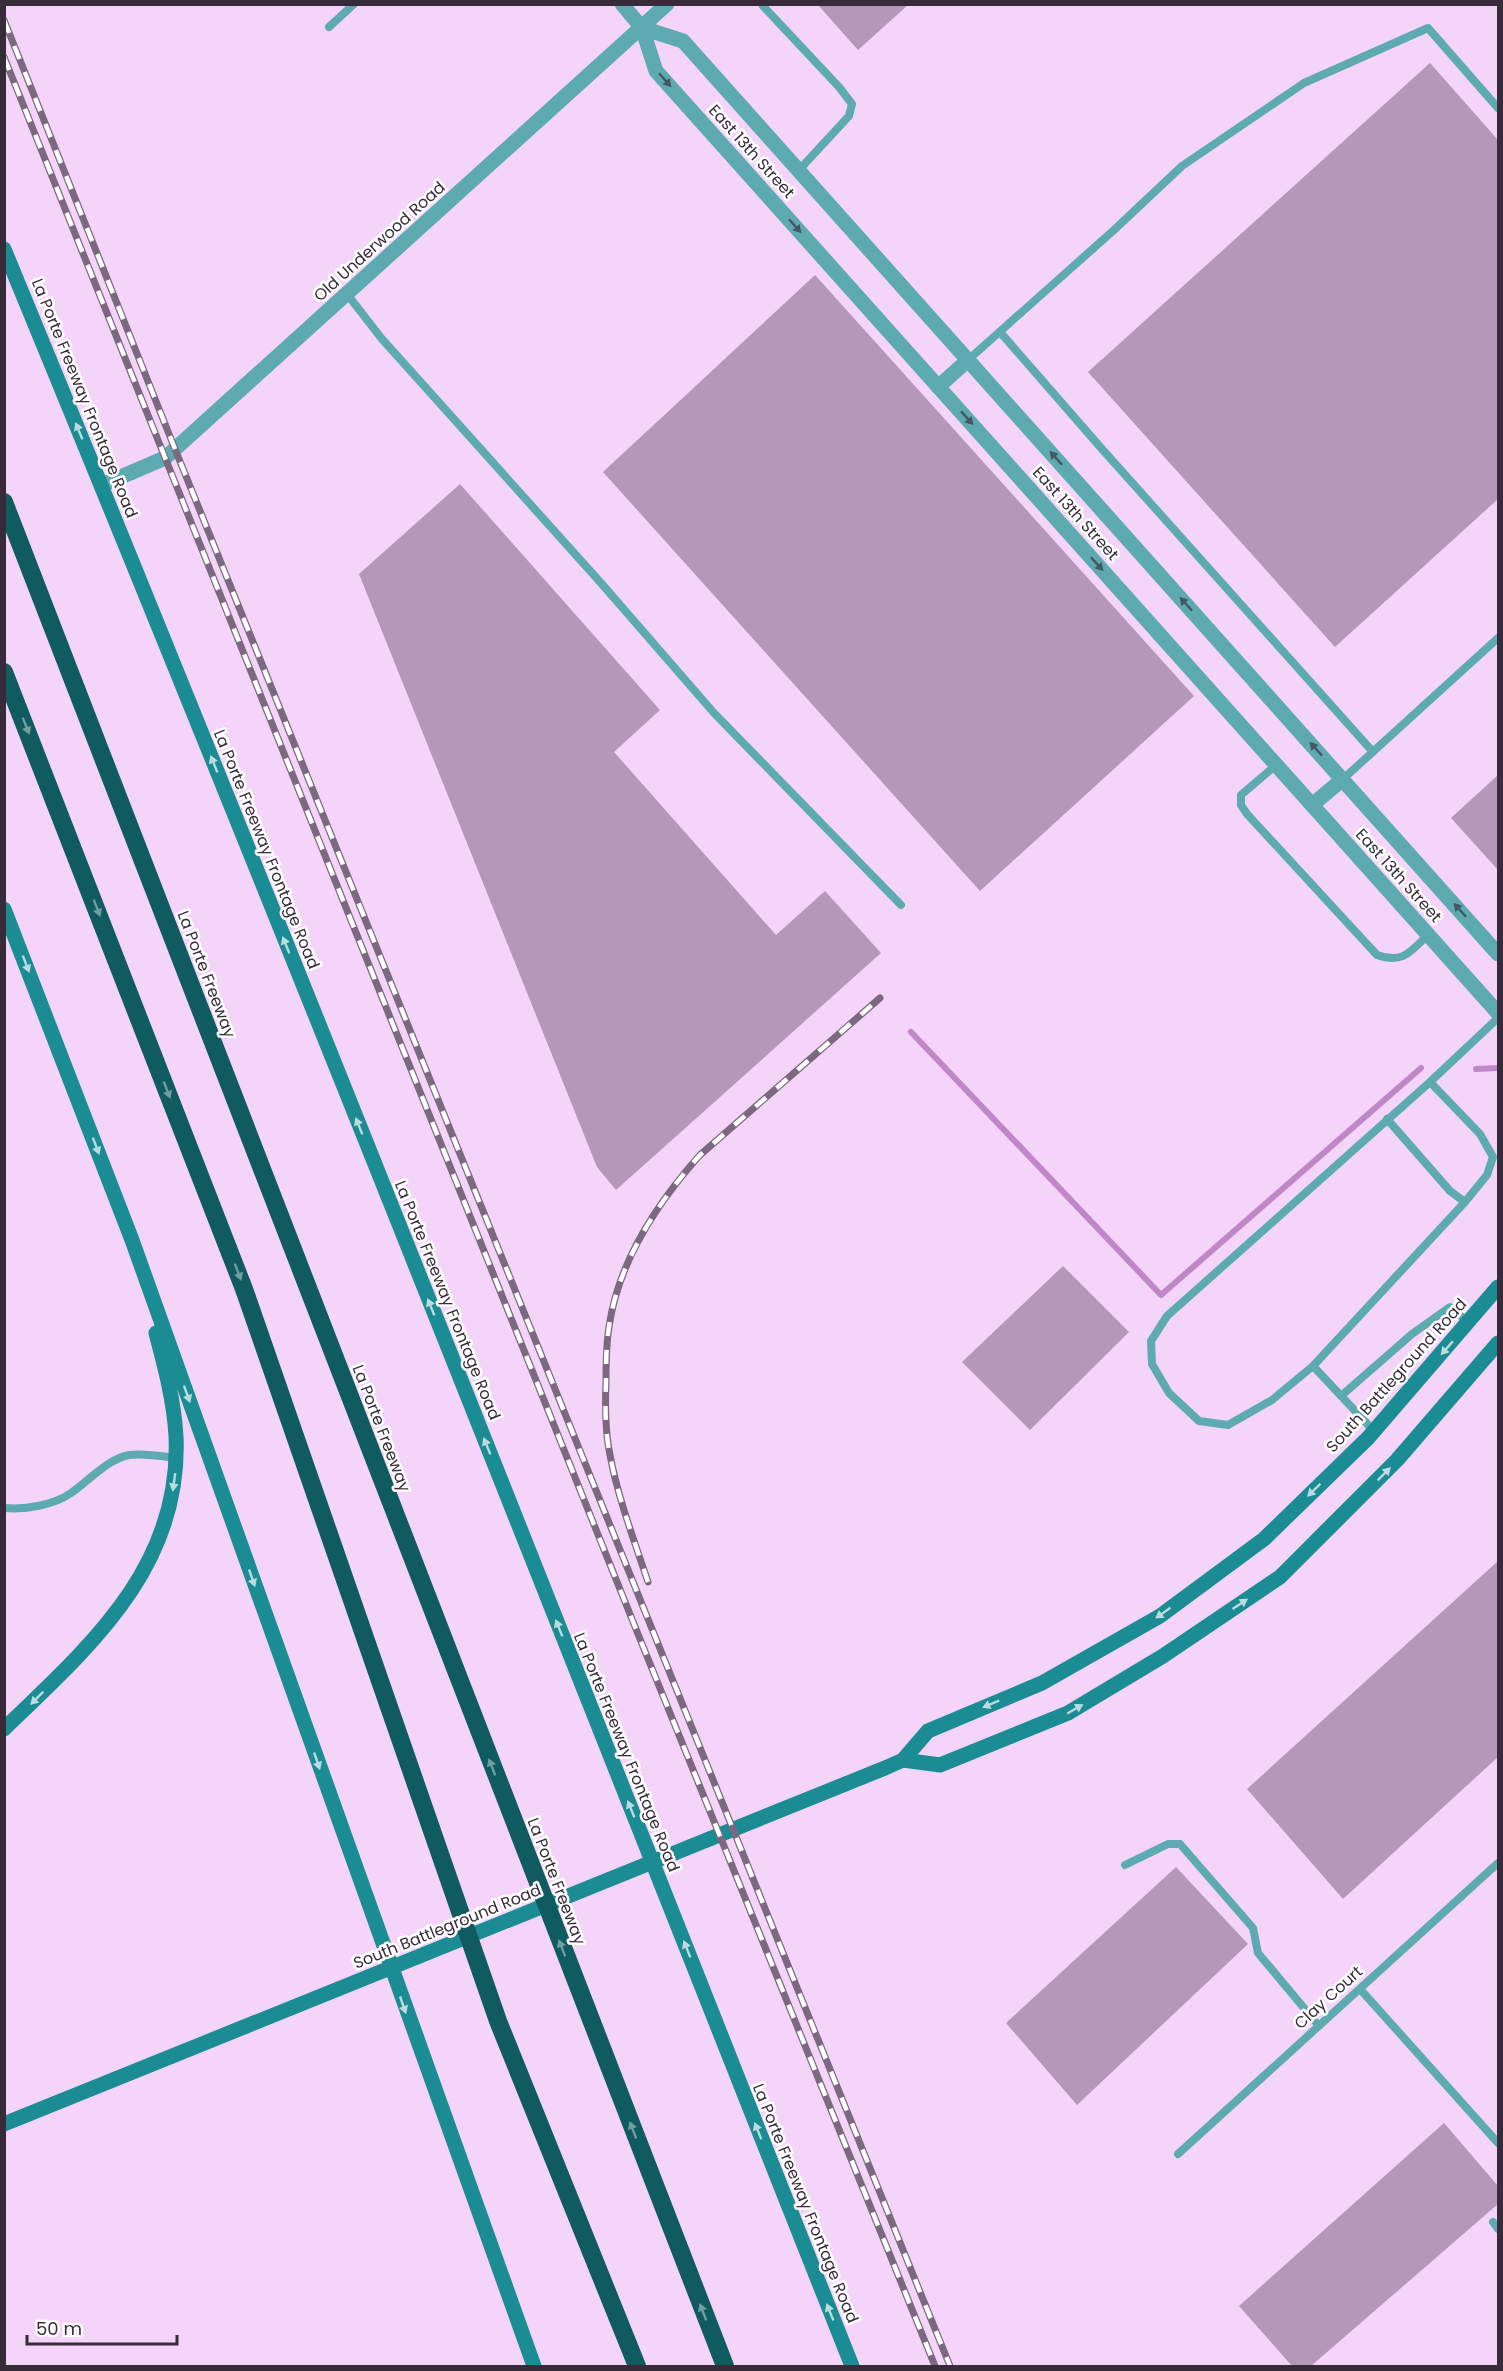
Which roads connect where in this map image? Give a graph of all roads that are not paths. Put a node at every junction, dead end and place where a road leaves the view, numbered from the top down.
1 (354, 4) edge
2 (622, 4) edge
3 (667, 4) edge
4 (763, 6) edge
5 (329, 27) dead end
6 (642, 28) junction
7 (1498, 108) edge
8 (799, 170) junction
9 (4, 249) edge
10 (347, 294) junction
11 (1000, 332) junction
12 (968, 360) junction
13 (938, 387) junction
14 (102, 485) junction
15 (4, 502) edge
16 (1498, 638) edge
17 (4, 672) edge
18 (1373, 752) junction
19 (1276, 765) junction
20 (1343, 779) junction
21 (1312, 805) junction
22 (902, 905) dead end
23 (4, 909) edge
24 (1428, 935) junction
25 (1498, 954) edge
26 (1498, 1013) edge
27 (1498, 1018) edge
28 (1430, 1082) junction
29 (1387, 1119) junction
30 (1465, 1202) junction
31 (132, 1240) junction
32 (1498, 1287) edge
33 (1468, 1322) junction
34 (1498, 1343) edge
35 (1313, 1366) junction
36 (1341, 1396) junction
37 (1374, 1431) junction
38 (176, 1458) junction
39 (4, 1508) edge
40 (4, 1730) edge
41 (903, 1760) junction
42 (652, 1863) junction
43 (1498, 1863) edge
44 (1125, 1865) dead end
45 (1360, 1989) junction
46 (1319, 2026) junction
47 (4, 2124) edge
48 (1498, 2144) edge
49 (1178, 2154) dead end
50 (534, 2367) edge
51 (637, 2367) edge
52 (725, 2367) edge
53 (852, 2367) edge

1 - 5 lane
2 - 6 street, East 13th Street
3 - 6 street, Old Underwood Road
4 - 8 lane
6 - 8 street, East 13th Street
6 - 10 street, Old Underwood Road
6 -> 13 street, East 13th Street
7 - 11 lane
8 - 12 street, East 13th Street
14 -> 9 main road, La Porte Freeway Frontage Road
10 - 14 street, Old Underwood Road
10 - 22 lane
11 - 12 lane
11 - 18 lane
12 - 13 street
20 -> 12 street, East 13th Street
13 -> 19 street, East 13th Street
42 -> 14 main road, La Porte Freeway Frontage Road
52 -> 15 highway, La Porte Freeway
16 - 18 lane
17 -> 51 highway
18 - 20 lane
19 - 21 street, East 13th Street
19 - 24 lane
20 - 21 street
25 -> 20 street, East 13th Street
21 - 24 street, East 13th Street
23 -> 31 main road
24 - 26 street, East 13th Street
27 - 28 lane
28 - 29 lane
28 - 30 lane
29 - 30 lane
29 - 35 lane
30 - 35 lane
31 - 38 main road
31 -> 50 main road
32 - 33 main road, South Battleground Road
33 - 36 lane
33 -> 37 main road, South Battleground Road
41 -> 34 main road
35 - 36 lane
36 - 37 lane
37 -> 41 main road, South Battleground Road
38 - 39 lane
38 -> 40 main road
41 - 42 main road, South Battleground Road
42 - 47 main road, South Battleground Road
53 -> 42 main road, La Porte Freeway Frontage Road
43 - 45 lane, Clay Court
44 - 46 lane
45 - 46 lane, Clay Court
45 - 48 lane
46 - 49 lane, Clay Court

